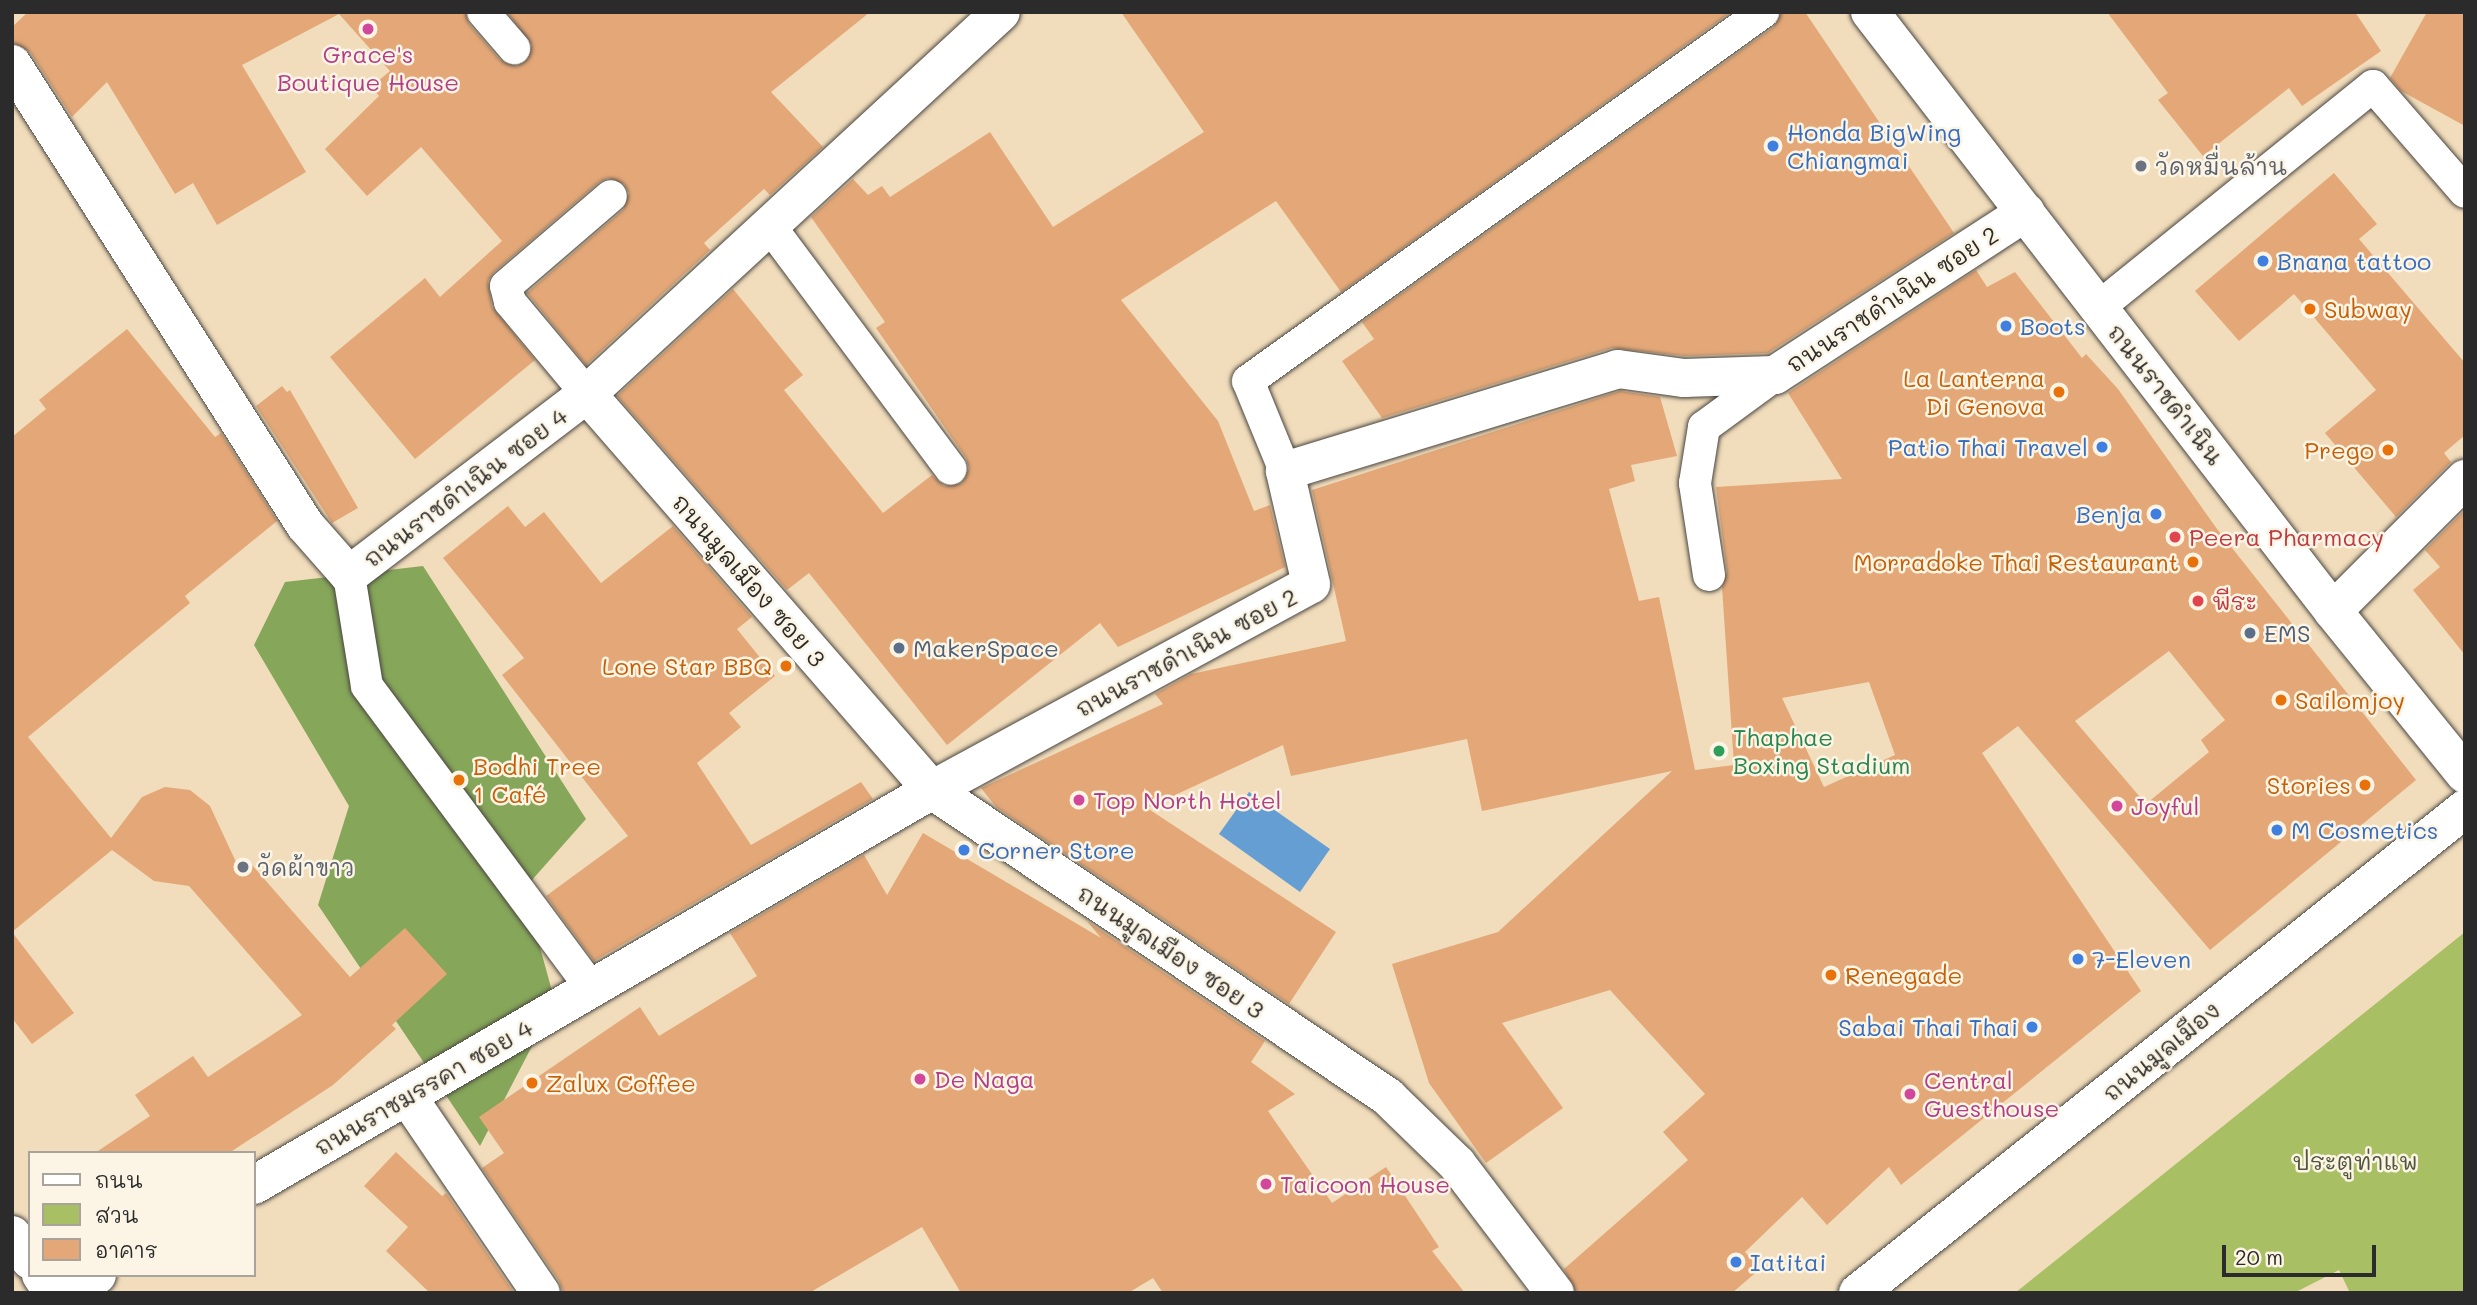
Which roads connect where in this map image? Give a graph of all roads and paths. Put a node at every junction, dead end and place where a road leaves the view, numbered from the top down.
1 (483, 12) edge
2 (1001, 12) edge
3 (1763, 12) edge
4 (1870, 12) edge
5 (514, 48) dead end
6 (12, 64) edge
7 (2465, 192) edge
8 (611, 196) dead end
9 (2026, 212) junction
10 (769, 225) junction
11 (2099, 307) junction
12 (1774, 375) junction
13 (587, 394) junction
14 (951, 469) dead end
15 (1286, 471) junction
16 (2465, 479) edge
17 (349, 575) junction
18 (1709, 575) dead end
19 (2333, 611) junction
20 (2465, 774) edge
21 (932, 790) junction
22 (2465, 809) edge
23 (592, 989) junction
24 (407, 1096) junction
25 (256, 1184) edge
26 (12, 1235) edge
27 (28, 1256) edge
28 (42, 1277) edge
29 (94, 1277) edge
30 (53, 1293) edge
31 (67, 1293) edge
32 (541, 1293) edge
33 (1555, 1293) edge
34 (1858, 1293) edge

1 - 5 lane
2 - 10 street, ถนนราชดำเนิน ซอย 4
3 - 15 lane
4 - 9 street, ถนนราชดำเนิน
6 - 17 street, ถนนราชดำเนิน ซอย 4
7 - 11 lane
8 - 13 lane
9 - 11 street, ถนนราชดำเนิน
9 - 12 street, ถนนราชดำเนิน ซอย 2
10 - 13 street, ถนนราชดำเนิน ซอย 4
10 - 14 lane
11 - 19 street, ถนนราชดำเนิน
12 - 15 street, ถนนราชดำเนิน ซอย 2
12 - 18 lane
13 - 17 street, ถนนราชดำเนิน ซอย 4
13 - 21 street, ถนนมูลเมือง ซอย 3
15 - 21 street, ถนนราชดำเนิน ซอย 2
16 - 19 street
17 - 23 lane
19 - 20 street, ถนนราชดำเนิน
21 - 23 street, ถนนราชดำเนิน ซอย 2
21 - 33 street, ถนนมูลเมือง ซอย 3
22 - 34 street, ถนนมูลเมือง
23 - 24 street, ถนนราชมรรคา ซอย 4
24 - 25 street, ถนนราชมรรคา ซอย 4
24 - 32 street
26 - 27 street
28 - 30 street
29 - 31 street

